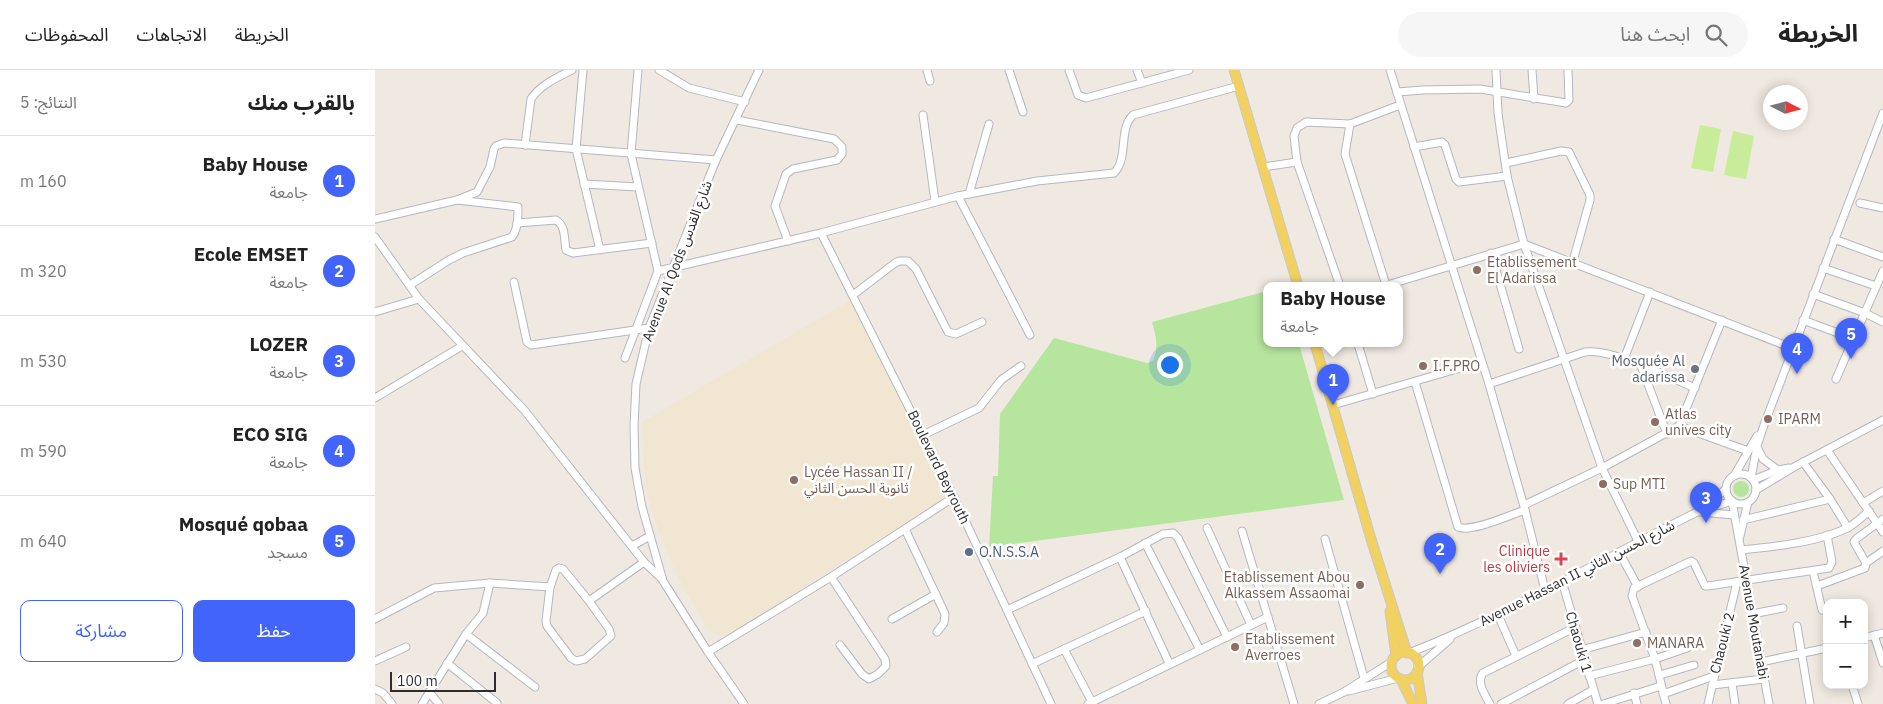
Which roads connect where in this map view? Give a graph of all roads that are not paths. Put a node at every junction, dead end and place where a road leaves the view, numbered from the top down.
1 (572, 70) edge
2 (583, 70) edge
3 (638, 70) edge
4 (659, 70) edge
5 (759, 70) edge
6 (927, 70) edge
7 (1009, 70) edge
8 (1069, 70) edge
9 (1137, 70) edge
10 (1234, 70) edge
11 (1390, 70) edge
12 (1495, 70) edge
13 (1532, 70) edge
14 (1568, 70) edge
15 (1184, 71) edge
16 (930, 80) dead end
17 (1143, 83) junction
18 (1239, 86) junction
19 (1397, 92) junction
20 (1496, 92) junction
21 (1534, 99) junction
22 (745, 102) junction
23 (1400, 105) junction
24 (1023, 112) dead end
25 (1883, 113) edge
26 (923, 114) dead end
27 (737, 120) junction
28 (989, 124) dead end
29 (1350, 124) junction
30 (525, 145) junction
31 (1414, 147) junction
32 (576, 149) junction
33 (631, 154) junction
34 (716, 160) junction
35 (1297, 162) junction
36 (1506, 163) junction
37 (1263, 167) junction
38 (1507, 176) junction
39 (585, 184) junction
40 (638, 188) junction
41 (969, 194) junction
42 (958, 196) junction
43 (457, 200) junction
44 (935, 201) junction
45 (1860, 203) dead end
46 (1883, 208) edge
47 (375, 219) edge
48 (517, 222) junction
49 (821, 233) junction
50 (375, 237) edge
51 (1834, 239) junction
52 (788, 241) junction
53 (652, 243) junction
54 (1524, 244) junction
55 (601, 250) junction
56 (1491, 253) junction
57 (1883, 258) edge
58 (1573, 261) junction
59 (1451, 267) junction
60 (671, 268) junction
61 (1823, 268) junction
62 (658, 271) junction
63 (1883, 271) edge
64 (514, 282) dead end
65 (1297, 282) edge
66 (1339, 282) edge
67 (1384, 282) edge
68 (1399, 282) edge
69 (410, 286) junction
70 (1876, 286) junction
71 (1650, 292) junction
72 (1813, 294) junction
73 (853, 295) junction
74 (419, 298) junction
75 (375, 312) edge
76 (1865, 312) junction
77 (1722, 320) junction
78 (1803, 320) junction
79 (981, 322) dead end
80 (1883, 322) edge
81 (649, 328) junction
82 (635, 329) junction
83 (1031, 335) dead end
84 (1854, 339) junction
85 (462, 346) junction
86 (1316, 347) edge
87 (1358, 347) edge
88 (1793, 348) junction
89 (1519, 349) dead end
90 (625, 358) dead end
91 (1624, 359) junction
92 (1563, 360) junction
93 (1481, 362) junction
94 (1021, 366) dead end
95 (1641, 366) junction
96 (1836, 379) dead end
97 (1415, 382) junction
98 (1489, 384) junction
99 (1695, 388) junction
100 (1373, 394) junction
101 (375, 398) edge
102 (1333, 406) junction
103 (1764, 424) junction
104 (1881, 424) edge
105 (1679, 426) junction
106 (1667, 434) junction
107 (923, 435) junction
108 (1757, 446) junction
109 (1827, 450) junction
110 (1748, 451) junction
111 (1803, 462) junction
112 (1794, 467) junction
113 (1602, 468) junction
114 (1778, 470) junction
115 (1734, 476) junction
116 (1752, 479) junction
117 (1726, 489) junction
118 (1756, 490) junction
119 (1883, 491) edge
120 (954, 497) junction
121 (1830, 499) junction
122 (1732, 501) junction
123 (1748, 502) junction
124 (1863, 503) junction
125 (1524, 507) junction
126 (1869, 511) junction
127 (1697, 512) junction
128 (1734, 515) junction
129 (1743, 520) junction
130 (1880, 521) edge
131 (1207, 528) dead end
132 (1848, 528) junction
133 (905, 529) junction
134 (1242, 531) dead end
135 (1883, 532) edge
136 (1827, 535) junction
137 (650, 536) junction
138 (1325, 539) dead end
139 (1638, 541) junction
140 (1739, 541) junction
141 (1145, 543) junction
142 (632, 546) junction
143 (1741, 550) junction
144 (1883, 551) edge
145 (1619, 552) junction
146 (1120, 557) junction
147 (644, 562) junction
148 (1866, 563) junction
149 (1813, 571) junction
150 (831, 578) junction
151 (1746, 580) junction
152 (663, 581) junction
153 (1562, 581) junction
154 (1737, 582) junction
155 (490, 583) junction
156 (1638, 586) junction
157 (1817, 586) junction
158 (550, 587) junction
159 (1545, 590) junction
160 (1388, 593) junction
161 (936, 594) junction
162 (589, 602) junction
163 (1783, 608) dead end
164 (1007, 610) junction
165 (1822, 610) dead end
166 (1146, 611) junction
167 (1752, 614) junction
168 (1498, 615) junction
169 (1268, 617) junction
170 (375, 619) edge
171 (892, 619) dead end
172 (1251, 625) junction
173 (1797, 626) dead end
174 (1574, 628) junction
175 (937, 632) dead end
176 (1646, 632) junction
177 (1883, 633) edge
178 (466, 634) junction
179 (1457, 634) junction
180 (1874, 635) junction
181 (1227, 637) junction
182 (1868, 637) edge
183 (840, 644) dead end
184 (405, 647) dead end
185 (1687, 648) dead end
186 (1065, 649) junction
187 (1823, 649) edge
188 (1200, 650) junction
189 (1581, 650) junction
190 (709, 652) junction
191 (1801, 652) junction
192 (1408, 653) junction
193 (1516, 656) junction
194 (1394, 658) junction
195 (1655, 659) junction
196 (1584, 660) junction
197 (375, 661) edge
198 (1761, 662) junction
199 (447, 663) junction
200 (1169, 663) junction
201 (1883, 663) edge
202 (1033, 664) junction
203 (1694, 665) dead end
204 (1418, 670) junction
205 (1660, 675) junction
206 (1589, 676) junction
207 (1714, 676) junction
208 (1364, 678) junction
209 (1400, 679) junction
210 (1764, 680) junction
211 (1732, 683) junction
212 (1711, 685) junction
213 (535, 686) dead end
214 (1661, 686) junction
215 (375, 689) edge
216 (1853, 689) edge
217 (1593, 690) junction
218 (429, 692) junction
219 (1344, 692) junction
220 (1634, 693) junction
221 (1663, 694) junction
222 (497, 703) edge
223 (1090, 703) edge
224 (392, 704) edge
225 (422, 704) edge
226 (439, 704) edge
227 (744, 704) edge
228 (1051, 704) edge
229 (1294, 704) edge
230 (1319, 704) edge
231 (1413, 704) edge
232 (1422, 704) edge
233 (1490, 704) edge
234 (1501, 704) edge
235 (1568, 704) edge
236 (1598, 704) edge
237 (1603, 704) edge
238 (1637, 704) edge
239 (1666, 704) edge
240 (1708, 704) edge
241 (1735, 704) edge
242 (1769, 704) edge
243 (1810, 704) edge
244 (1858, 704) edge

1 - 30 street
2 - 32 street
3 - 33 street
4 - 22 street
5 - 22 street, Avenue Al Qods شارع القدس
6 - 16 street
7 - 24 street
8 - 17 street
9 - 17 street
10 - 18 main road
11 - 19 street
12 - 20 street
13 - 21 street
14 - 21 street
15 - 17 street
18 - 37 main road
18 - 41 street
19 - 20 street
19 - 23 street
20 - 21 street
20 - 36 street
22 - 27 street, Avenue Al Qods شارع القدس
23 - 29 street
23 - 31 street
25 - 51 street
26 - 44 street
27 - 34 street, Avenue Al Qods شارع القدس
27 - 52 street
28 - 41 street
29 - 35 street
29 - 67 street
30 - 32 street
30 - 43 street
31 - 38 street
31 - 59 street
32 - 33 street
32 - 39 street
33 - 34 street
33 - 40 street
34 - 60 street, Avenue Al Qods شارع القدس
35 - 37 street
35 - 66 street
36 - 38 street
36 - 58 street
37 - 65 main road
38 - 54 street
39 - 40 street
39 - 55 street
40 - 53 street
41 - 42 street
42 - 44 street
42 - 83 street
43 - 47 street
43 - 48 street
44 - 49 street
45 - 46 street
48 - 55 street
48 - 69 street
49 - 52 street
49 - 73 street, Boulevard Beyrouth
50 - 69 street
51 - 57 street
51 - 61 street
52 - 60 street
53 - 55 street
53 - 62 street
54 - 56 street
54 - 58 street
54 - 92 street
56 - 59 street
56 - 89 street
58 - 71 street
59 - 68 street
59 - 93 street
60 - 62 street
60 - 81 street, Avenue Al Qods شارع القدس
61 - 70 street
61 - 72 street
62 - 82 street
63 - 70 street
64 - 82 street
69 - 74 street
70 - 76 street
71 - 77 street
71 - 91 street
72 - 76 street
72 - 78 street
73 - 79 street
73 - 107 street, Boulevard Beyrouth
74 - 75 street
74 - 85 street
76 - 80 street
76 - 84 street
77 - 88 street
77 - 99 street
78 - 84 street
78 - 88 street
81 - 82 street
81 - 137 street, Avenue Al Qods شارع القدس
82 - 90 street
84 - 96 street
85 - 101 street
85 - 142 street
86 - 102 main road
87 - 100 street
88 - 103 street
91 - 92 street
91 - 95 street
92 - 98 street
92 - 113 street
93 - 97 street
93 - 98 street
94 - 107 street
95 - 99 street
95 - 106 street
97 - 100 street
97 - 125 street
98 - 125 street
99 - 105 street
100 - 102 street
102 - 160 main road
103 - 108 street
103 - 110 street
104 - 109 street
105 - 106 street
105 - 110 street
106 - 113 street
107 - 120 street, Boulevard Beyrouth
108 - 114 street
108 - 116 street
109 - 111 street
109 - 124 street
110 - 115 street
111 - 112 street
111 - 121 street
112 - 114 street
112 - 118 street
113 - 125 street
113 - 139 street
114 - 116 street
115 - 116 street
115 - 117 street
116 - 118 street
117 - 122 street
117 - 127 street
118 - 123 street
119 - 124 street
120 - 133 street
120 - 164 street, Boulevard Beyrouth
121 - 129 street
121 - 132 street
122 - 123 street
122 - 127 street
122 - 128 street, Avenue Moutanabi
123 - 129 street
124 - 126 street
125 - 159 street
126 - 130 street
126 - 132 street
127 - 128 street
127 - 139 street, Avenue Hassan II شارع الحسن الثاني
128 - 140 street, Avenue Moutanabi
129 - 140 street
130 - 135 street
130 - 148 street
131 - 172 street
132 - 136 street
133 - 150 street
133 - 161 street
134 - 169 street
136 - 143 street
136 - 149 street
137 - 142 street
137 - 152 street, Avenue Al Qods شارع القدس
138 - 208 street
139 - 145 street, Avenue Hassan II شارع الحسن الثاني
140 - 143 street, Avenue Moutanabi
141 - 146 street
141 - 181 street
141 - 188 street
142 - 147 street
143 - 151 street, Avenue Moutanabi
144 - 148 street
145 - 153 street, Avenue Hassan II شارع الحسن الثاني
145 - 156 street
146 - 164 street
146 - 166 street
147 - 152 street
147 - 162 street
148 - 157 street
149 - 151 street
149 - 157 street
150 - 183 street
150 - 190 street
151 - 154 street
151 - 167 street, Avenue Moutanabi
152 - 190 street, Avenue Al Qods شارع القدس
153 - 159 street, Avenue Hassan II شارع الحسن الثاني
153 - 174 street, Chaouki 1
154 - 156 street
154 - 207 street, Chaouki 2
155 - 158 street
155 - 170 street
155 - 178 street
156 - 176 street
157 - 165 street
158 - 162 street
158 - 162 street
159 - 168 street, Avenue Hassan II شارع الحسن الثاني
160 - 192 main road
160 - 194 main road
161 - 171 street
161 - 175 street
163 - 167 street
164 - 202 street, Boulevard Beyrouth
166 - 186 street
166 - 200 street
167 - 198 street, Avenue Moutanabi
168 - 179 street, Avenue Hassan II شارع الحسن الثاني
168 - 193 street
169 - 172 street
169 - 229 street
172 - 181 street
173 - 191 street
174 - 189 street, Chaouki 1
174 - 193 street
176 - 189 street
176 - 195 street
177 - 180 street
178 - 199 street
178 - 213 street
179 - 192 street, Avenue Hassan II شارع الحسن الثاني
179 - 204 street, Avenue Hassan II شارع الحسن الثاني
180 - 182 street
180 - 201 street
181 - 188 street
184 - 197 street
185 - 195 street
186 - 202 street
186 - 223 street
187 - 191 street
188 - 200 street
189 - 196 street, Chaouki 1
190 - 227 street, Avenue Al Qods شارع القدس
191 - 198 street
191 - 243 street
192 - 194 main road
192 - 204 main road
193 - 233 street
194 - 208 street
194 - 209 main road
195 - 205 street
195 - 206 street
196 - 206 street, Chaouki 1
196 - 234 street
198 - 210 street, Avenue Moutanabi
199 - 218 street
199 - 222 street
200 - 223 street
202 - 228 street, Boulevard Beyrouth
203 - 205 street
204 - 209 main road
204 - 232 main road
205 - 214 street
206 - 217 street, Chaouki 1
207 - 212 street, Chaouki 2
207 - 221 street
208 - 219 street
209 - 219 street
209 - 231 main road
210 - 211 street
210 - 242 street, Avenue Moutanabi
211 - 212 street
211 - 241 street
212 - 240 street, Chaouki 2
214 - 220 street
214 - 221 street
215 - 224 street
216 - 244 street
217 - 235 street
217 - 236 street, Chaouki 1
218 - 225 street
218 - 226 street
219 - 230 street
220 - 237 street
220 - 238 street
221 - 239 street

